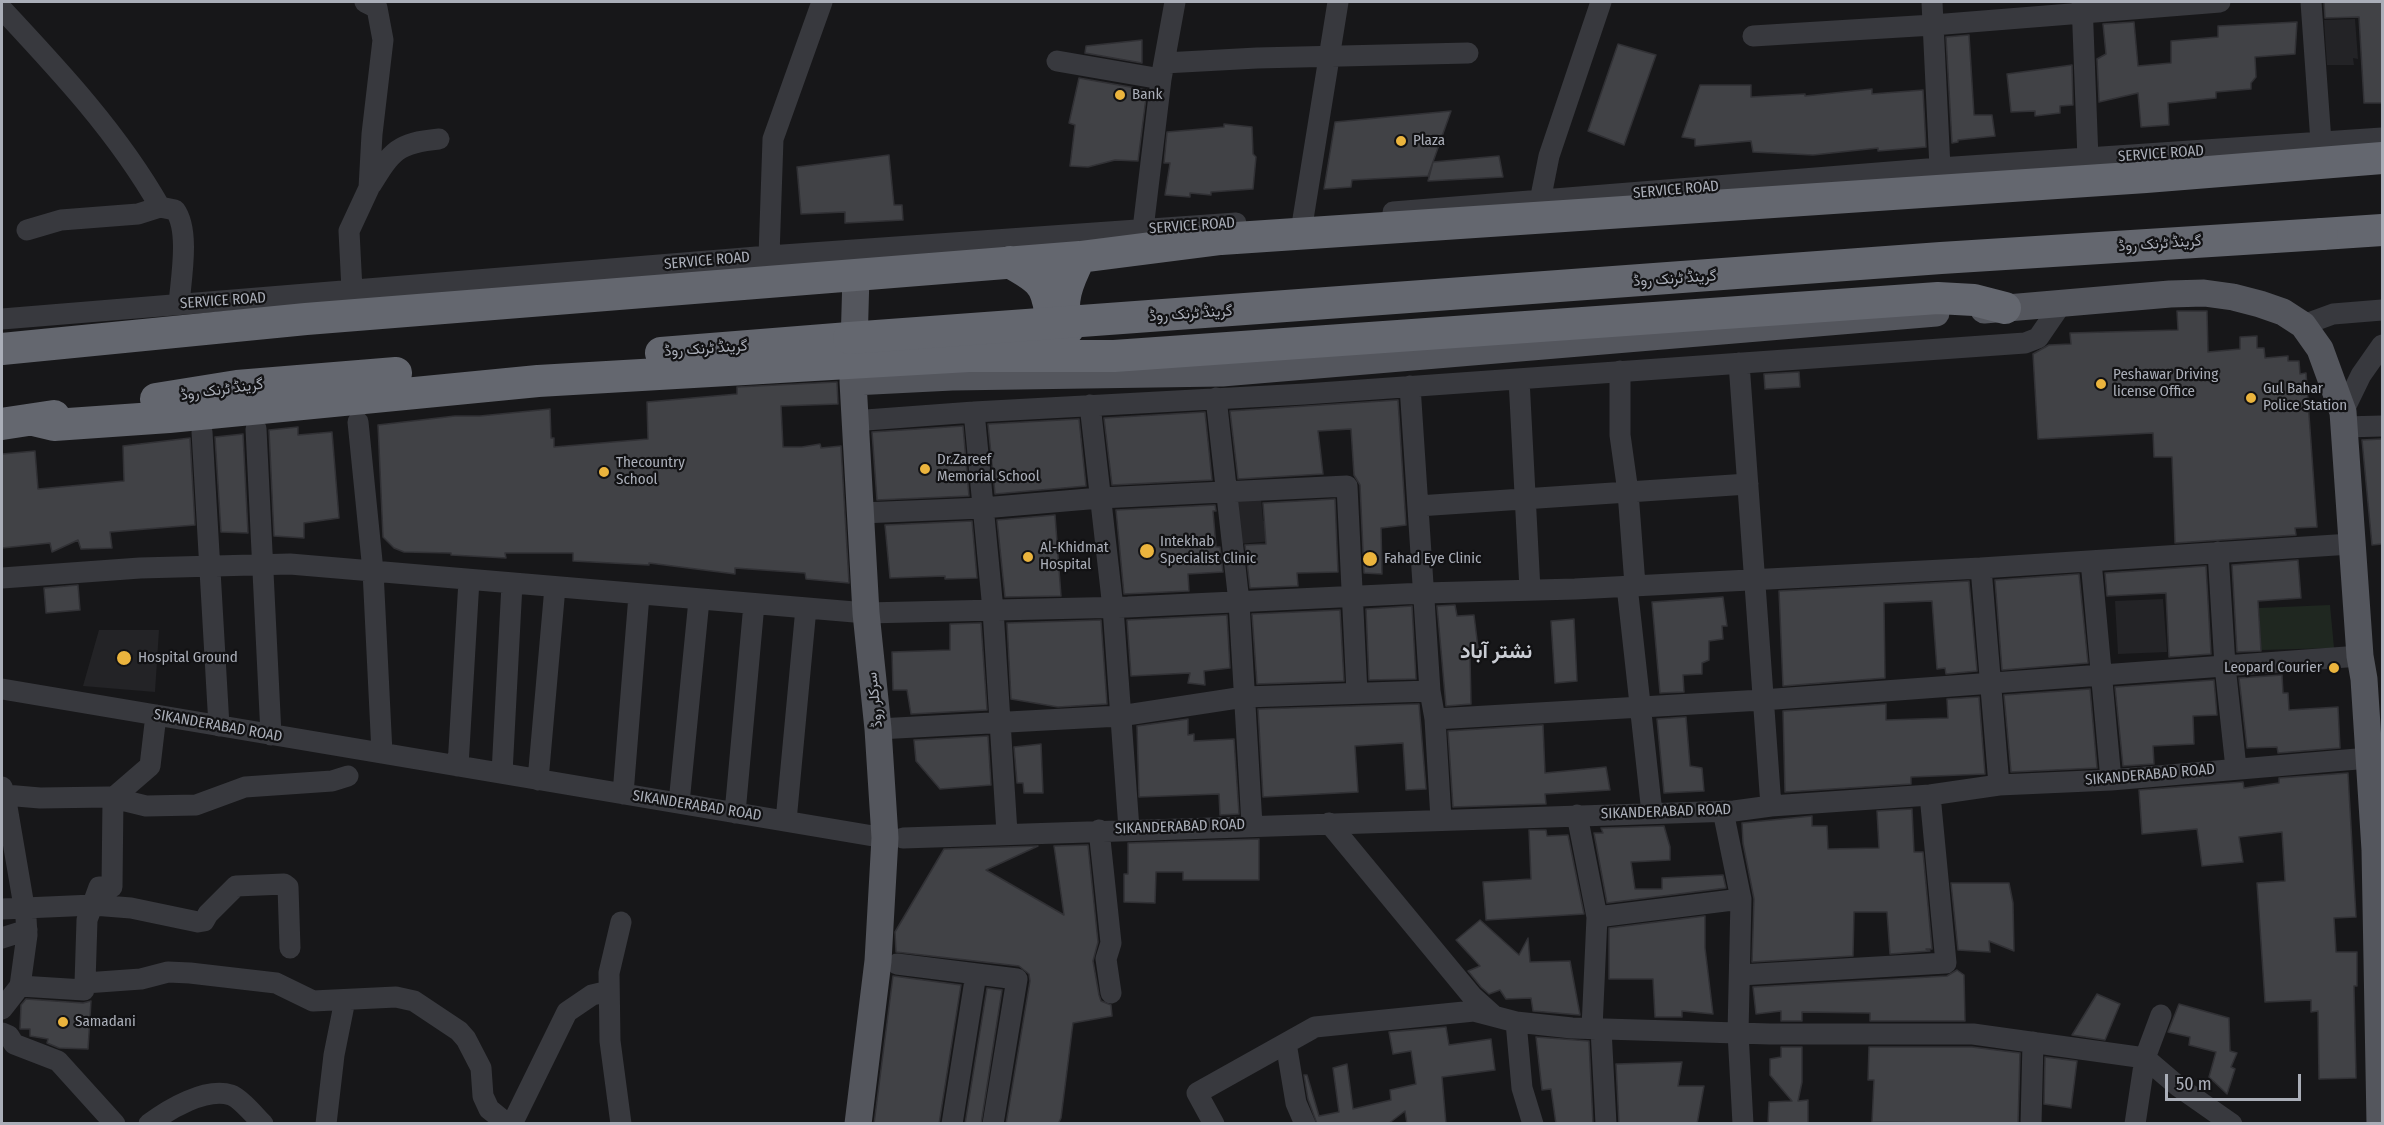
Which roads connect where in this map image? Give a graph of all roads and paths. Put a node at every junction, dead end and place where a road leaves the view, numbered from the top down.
1 (365, 2) edge
2 (822, 2) edge
3 (1175, 2) edge
4 (1338, 2) edge
5 (1601, 2) edge
6 (1932, 2) edge
7 (2220, 2) edge
8 (2311, 2) edge
9 (2083, 8) edge
10 (2, 9) edge
11 (1933, 25) junction
12 (1753, 36) dead end
13 (1468, 53) dead end
14 (1329, 56) junction
15 (1058, 61) dead end
16 (1162, 71) junction
17 (2382, 138) edge
18 (439, 139) dead end
19 (2321, 142) junction
20 (2382, 158) edge
21 (2088, 159) junction
22 (1940, 168) junction
23 (369, 188) junction
24 (1540, 201) junction
25 (160, 207) junction
26 (1303, 219) junction
27 (1143, 229) junction
28 (27, 230) dead end
29 (2382, 230) edge
30 (768, 256) junction
31 (1080, 257) junction
32 (1010, 262) junction
33 (856, 275) junction
34 (352, 290) junction
35 (2062, 303) junction
36 (179, 304) junction
37 (2005, 308) junction
38 (2382, 310) edge
39 (2, 319) edge
40 (2303, 325) junction
41 (2382, 345) edge
42 (2, 349) edge
43 (1032, 356) junction
44 (1090, 356) junction
45 (1739, 363) junction
46 (1620, 371) junction
47 (853, 373) junction
48 (1519, 379) junction
49 (1410, 386) junction
50 (1216, 398) junction
51 (1090, 405) junction
52 (974, 412) junction
53 (41, 418) junction
54 (2343, 419) junction
55 (358, 422) dead end
56 (856, 423) junction
57 (2, 424) edge
58 (2382, 426) edge
59 (256, 429) dead end
60 (202, 432) dead end
61 (1748, 484) junction
62 (1227, 492) junction
63 (1628, 492) junction
64 (1100, 498) junction
65 (1526, 499) junction
66 (1418, 506) junction
67 (983, 507) junction
68 (861, 513) junction
69 (2351, 544) junction
70 (2218, 552) junction
71 (2091, 561) junction
72 (262, 564) junction
73 (210, 566) junction
74 (1981, 568) junction
75 (372, 571) junction
76 (2, 578) edge
77 (1755, 579) junction
78 (469, 580) junction
79 (512, 584) junction
80 (1631, 586) junction
81 (555, 587) junction
82 (1530, 590) junction
83 (1424, 593) junction
84 (639, 595) junction
85 (1354, 597) junction
86 (699, 600) junction
87 (1239, 602) junction
88 (754, 604) junction
89 (806, 608) junction
90 (1113, 608) junction
91 (993, 610) junction
92 (866, 613) junction
93 (2225, 666) junction
94 (2369, 671) edge
95 (2103, 675) junction
96 (1991, 683) junction
97 (2, 689) edge
98 (1430, 691) junction
99 (1357, 693) junction
100 (1244, 697) junction
101 (1762, 700) junction
102 (1640, 707) junction
103 (156, 715) junction
104 (1120, 716) junction
105 (1435, 719) junction
106 (1001, 722) junction
107 (219, 726) junction
108 (878, 729) junction
109 (271, 735) junction
110 (382, 753) junction
111 (2369, 758) junction
112 (458, 766) junction
113 (2236, 768) junction
114 (502, 774) junction
115 (348, 777) dead end
116 (538, 780) junction
117 (2111, 780) junction
118 (1999, 785) junction
119 (3, 791) edge
120 (623, 794) junction
121 (1930, 795) junction
122 (113, 798) junction
123 (679, 803) junction
124 (1771, 806) junction
125 (1723, 811) junction
126 (735, 813) junction
127 (1652, 813) junction
128 (1577, 815) junction
129 (1441, 819) junction
130 (786, 821) junction
131 (1329, 823) junction
132 (1251, 825) junction
133 (1129, 829) junction
134 (1099, 830) junction
135 (1007, 833) junction
136 (894, 838) junction
137 (9, 855) edge
138 (1741, 899) junction
139 (93, 905) junction
140 (2, 909) edge
141 (25, 909) junction
142 (1597, 917) junction
143 (621, 922) dead end
144 (27, 930) junction
145 (2, 938) edge
146 (290, 948) dead end
147 (897, 964) junction
148 (976, 974) junction
149 (1740, 975) junction
150 (85, 983) junction
151 (20, 987) junction
152 (609, 991) junction
153 (1111, 993) dead end
154 (345, 1000) junction
155 (2, 1009) edge
156 (2161, 1015) dead end
157 (1495, 1016) junction
158 (1516, 1022) junction
159 (1596, 1029) junction
160 (1738, 1033) junction
161 (2, 1034) edge
162 (2033, 1042) junction
163 (1286, 1043) junction
164 (2145, 1058) junction
165 (115, 1124) edge
166 (149, 1124) edge
167 (263, 1124) edge
168 (326, 1124) edge
169 (500, 1124) edge
170 (513, 1124) edge
171 (621, 1124) edge
172 (858, 1124) edge
173 (871, 1124) edge
174 (952, 1124) edge
175 (993, 1124) edge
176 (1214, 1124) edge
177 (1305, 1124) edge
178 (1533, 1124) edge
179 (1606, 1124) edge
180 (1743, 1124) edge
181 (2031, 1124) edge
182 (2135, 1124) edge
183 (2232, 1124) edge
184 (2380, 1124) edge

1 - 23 street
2 - 30 street
3 - 16 street
4 - 14 street
5 - 24 street
6 - 11 street
7 - 9 street
8 - 19 street
9 - 11 street
9 - 21 street
10 - 25 street
11 - 12 street
11 - 22 street
13 - 14 street
14 - 16 street
14 - 26 street
15 - 16 street
16 - 27 street
17 - 19 street, SERVICE ROAD
18 - 23 street
19 - 21 street, SERVICE ROAD
20 - 31 highway
21 - 22 street, SERVICE ROAD
22 - 24 street, SERVICE ROAD
23 - 34 street
24 - 26 street, SERVICE ROAD
25 - 28 street
25 - 36 street
26 - 27 street, SERVICE ROAD
27 - 30 street, SERVICE ROAD
29 - 53 highway, گرینڈ ٹرنک روڈ, bridge
30 - 34 street, SERVICE ROAD
31 - 32 highway
31 - 44 highway
32 - 33 highway
32 - 43 highway
33 - 42 highway
33 - 47 main road, سرکلر روڈ
34 - 36 street, SERVICE ROAD
35 - 37 main road
35 - 40 main road
35 - 45 street
36 - 39 street, SERVICE ROAD
37 - 44 highway
37 - 47 main road
38 - 40 street
40 - 54 main road
41 - 54 street
43 - 44 highway
43 - 47 highway
45 - 46 street
45 - 61 street
46 - 48 street
46 - 63 street
47 - 53 highway
47 - 56 main road, سرکلر روڈ
48 - 49 street
48 - 65 street
49 - 50 street
49 - 66 street
50 - 51 street
50 - 62 street
51 - 52 street
51 - 64 street
52 - 56 street
52 - 67 street
53 - 57 highway, گرینڈ ٹرنک روڈ
54 - 58 street
54 - 69 main road
55 - 75 street
56 - 68 main road, سرکلر روڈ
59 - 72 street
60 - 73 street
61 - 63 street
61 - 77 street
62 - 64 street
62 - 85 street
62 - 87 street
63 - 65 street
63 - 80 street
64 - 67 street
64 - 90 street
65 - 66 street
65 - 82 street
66 - 83 street
67 - 68 street
67 - 91 street
68 - 92 main road, سرکلر روڈ
69 - 70 street
69 - 94 main road
70 - 71 street
70 - 93 street
71 - 74 street
71 - 95 street
72 - 73 street
72 - 75 street
72 - 109 street
73 - 76 street
73 - 107 street
74 - 77 street
74 - 96 street
75 - 78 street
75 - 110 street
77 - 80 street
77 - 101 street
78 - 79 street
78 - 112 street
79 - 81 street
79 - 114 street
80 - 82 street
80 - 102 street
81 - 84 street
81 - 116 street
82 - 83 street
83 - 85 street
83 - 98 street
84 - 86 street
84 - 120 street
85 - 87 street
85 - 99 street
86 - 88 street
86 - 123 street
87 - 90 street
87 - 100 street
88 - 89 street
88 - 126 street
89 - 92 street
89 - 130 street
90 - 91 street
90 - 104 street
91 - 92 street
91 - 106 street
92 - 108 main road, سرکلر روڈ
93 - 94 street
93 - 95 street
93 - 113 street
94 - 111 main road
95 - 96 street
95 - 117 street
96 - 101 street
96 - 118 street
97 - 103 street, SIKANDERABAD ROAD
98 - 99 street
98 - 105 street
99 - 100 street
100 - 104 street
100 - 132 street
101 - 102 street
101 - 124 street
102 - 105 street
102 - 127 street
103 - 107 street, SIKANDERABAD ROAD
103 - 122 street
104 - 106 street
104 - 133 street
105 - 129 street
106 - 108 street
106 - 135 street
107 - 109 street, SIKANDERABAD ROAD
108 - 136 main road, سرکلر روڈ
109 - 110 street, SIKANDERABAD ROAD
110 - 112 street, SIKANDERABAD ROAD
111 - 113 street, SIKANDERABAD ROAD
111 - 184 main road
112 - 114 street, SIKANDERABAD ROAD
113 - 117 street, SIKANDERABAD ROAD
114 - 116 street, SIKANDERABAD ROAD
115 - 122 street
116 - 120 street, SIKANDERABAD ROAD
117 - 118 street, SIKANDERABAD ROAD
118 - 121 street, SIKANDERABAD ROAD
119 - 122 street
119 - 137 street
120 - 123 street, SIKANDERABAD ROAD
121 - 124 street, SIKANDERABAD ROAD
121 - 149 street
122 - 139 street
123 - 126 street, SIKANDERABAD ROAD
124 - 125 street, SIKANDERABAD ROAD
125 - 127 street, SIKANDERABAD ROAD
125 - 138 street
126 - 130 street, SIKANDERABAD ROAD
127 - 128 street, SIKANDERABAD ROAD
128 - 129 street, SIKANDERABAD ROAD
128 - 142 street
129 - 131 street, SIKANDERABAD ROAD
130 - 136 street, SIKANDERABAD ROAD
131 - 132 street, SIKANDERABAD ROAD
131 - 157 street
132 - 133 street, SIKANDERABAD ROAD
133 - 134 street, SIKANDERABAD ROAD
134 - 135 street, SIKANDERABAD ROAD
134 - 153 street
135 - 136 street, SIKANDERABAD ROAD
136 - 147 main road
136 - 172 main road, سرکلر روڈ
137 - 141 street
138 - 142 street
138 - 149 street
139 - 141 street
139 - 146 street
139 - 150 street
140 - 141 street
141 - 144 street
142 - 159 street
143 - 152 street
144 - 145 street
144 - 151 street
147 - 148 street
147 - 173 main road
148 - 174 street
148 - 175 street
149 - 160 street
150 - 151 street
150 - 154 street
151 - 155 street
152 - 170 street
152 - 171 street
154 - 168 street
154 - 169 street
156 - 164 street
157 - 158 street
157 - 163 street
158 - 159 street
158 - 178 street
159 - 160 street
159 - 179 street
160 - 162 street
160 - 180 street
161 - 165 street
162 - 164 street
162 - 181 street
163 - 176 street
163 - 177 street
164 - 182 street
164 - 183 street
166 - 167 street

